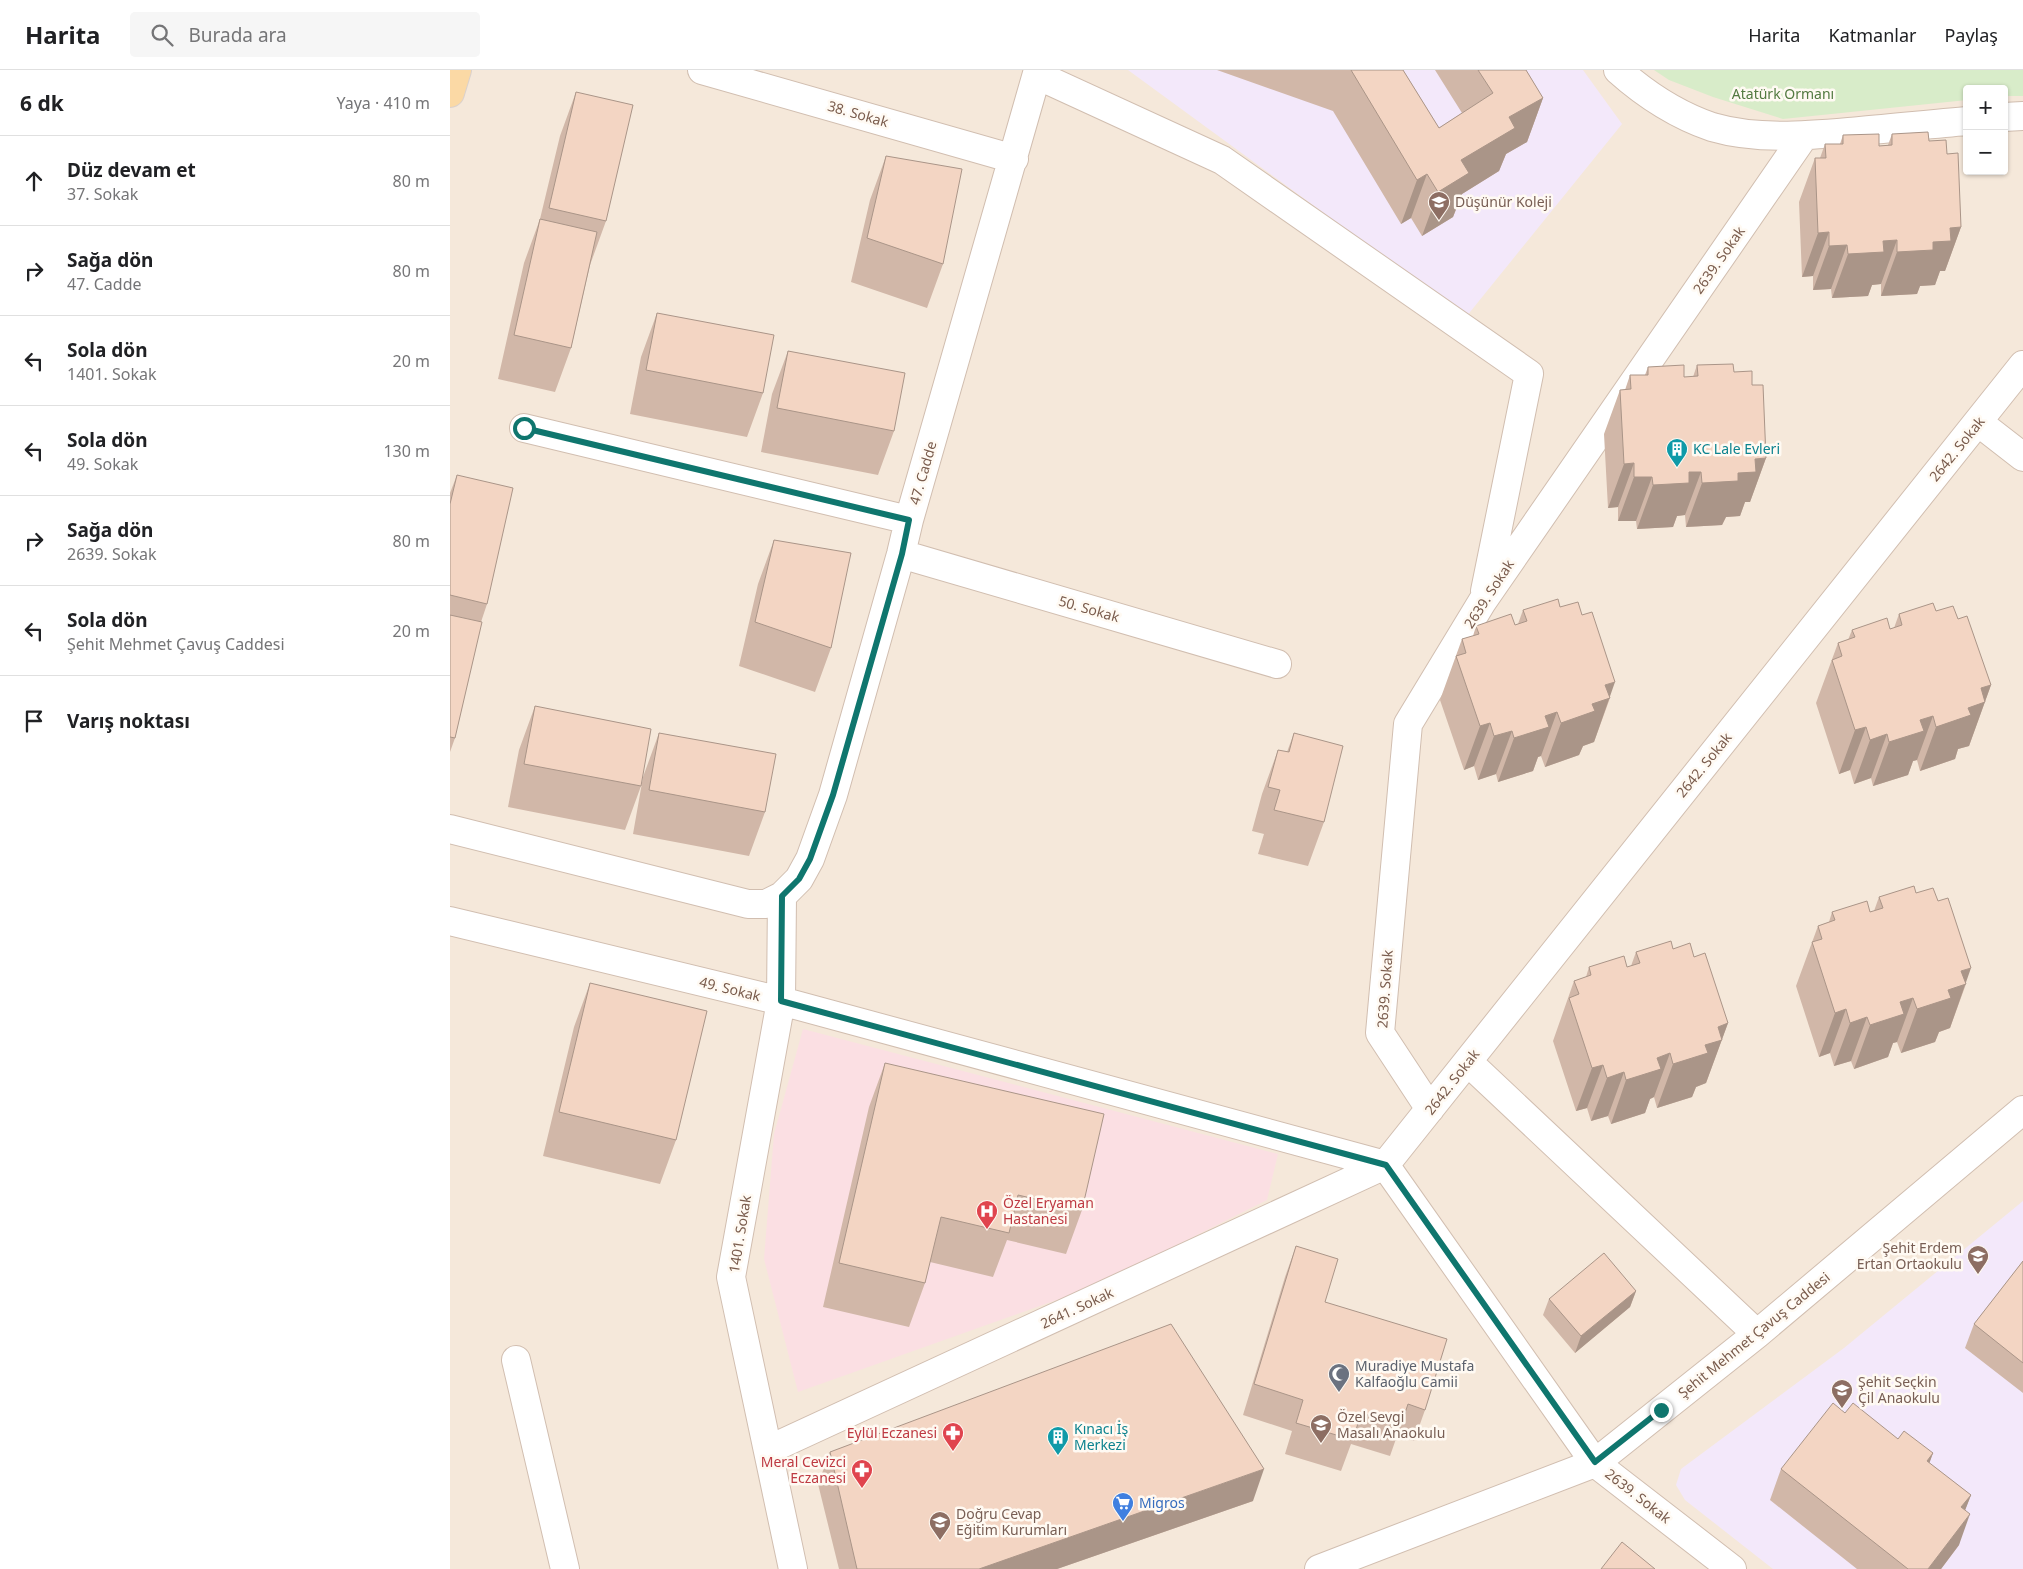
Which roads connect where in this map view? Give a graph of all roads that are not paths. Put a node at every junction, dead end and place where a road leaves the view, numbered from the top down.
1 (457, 70) edge
2 (702, 70) edge
3 (1618, 70) edge
4 (1038, 73) edge
5 (450, 93) edge
6 (2023, 116) edge
7 (2008, 117) edge
8 (1963, 121) edge
9 (1804, 136) junction
10 (1014, 159) junction
11 (2023, 365) edge
12 (1978, 422) junction
13 (524, 428) dead end
14 (2023, 457) edge
15 (909, 520) junction
16 (902, 554) junction
17 (1482, 602) junction
18 (1278, 664) dead end
19 (450, 829) edge
20 (782, 896) junction
21 (450, 922) edge
22 (781, 1001) junction
23 (1468, 1062) junction
24 (1430, 1110) junction
25 (2020, 1118) edge
26 (1386, 1165) junction
27 (1758, 1334) junction
28 (516, 1360) dead end
29 (768, 1450) junction
30 (1595, 1462) junction
31 (565, 1569) edge
32 (793, 1569) edge
33 (1319, 1569) edge
34 (1732, 1569) edge

1 - 5 main road
2 - 10 street, 38. Sokak
3 - 9 street
4 - 10 street, 47. Cadde
4 - 17 street
6 - 7 street
8 - 9 street
9 - 17 street, 2639. Sokak
10 - 15 street, 47. Cadde
11 - 12 street, 2642. Sokak
12 - 14 street
12 - 23 street, 2642. Sokak
13 - 15 street
15 - 16 street, 47. Cadde
16 - 18 street, 50. Sokak
16 - 20 street, 47. Cadde
17 - 24 street, 2639. Sokak
19 - 20 street
20 - 22 street, 1401. Sokak
21 - 22 street, 49. Sokak
22 - 26 street, 49. Sokak
22 - 29 street, 1401. Sokak
23 - 24 street, 2642. Sokak
23 - 27 street
24 - 26 street, 2642. Sokak
25 - 27 street, Şehit Mehmet Çavuş Caddesi
26 - 29 street, 2641. Sokak
26 - 30 street, 2639. Sokak
27 - 30 street, Şehit Mehmet Çavuş Caddesi
28 - 31 street
29 - 32 street, 1401. Sokak
30 - 33 street, Şehit Mehmet Çavuş Caddesi
30 - 34 street, 2639. Sokak

